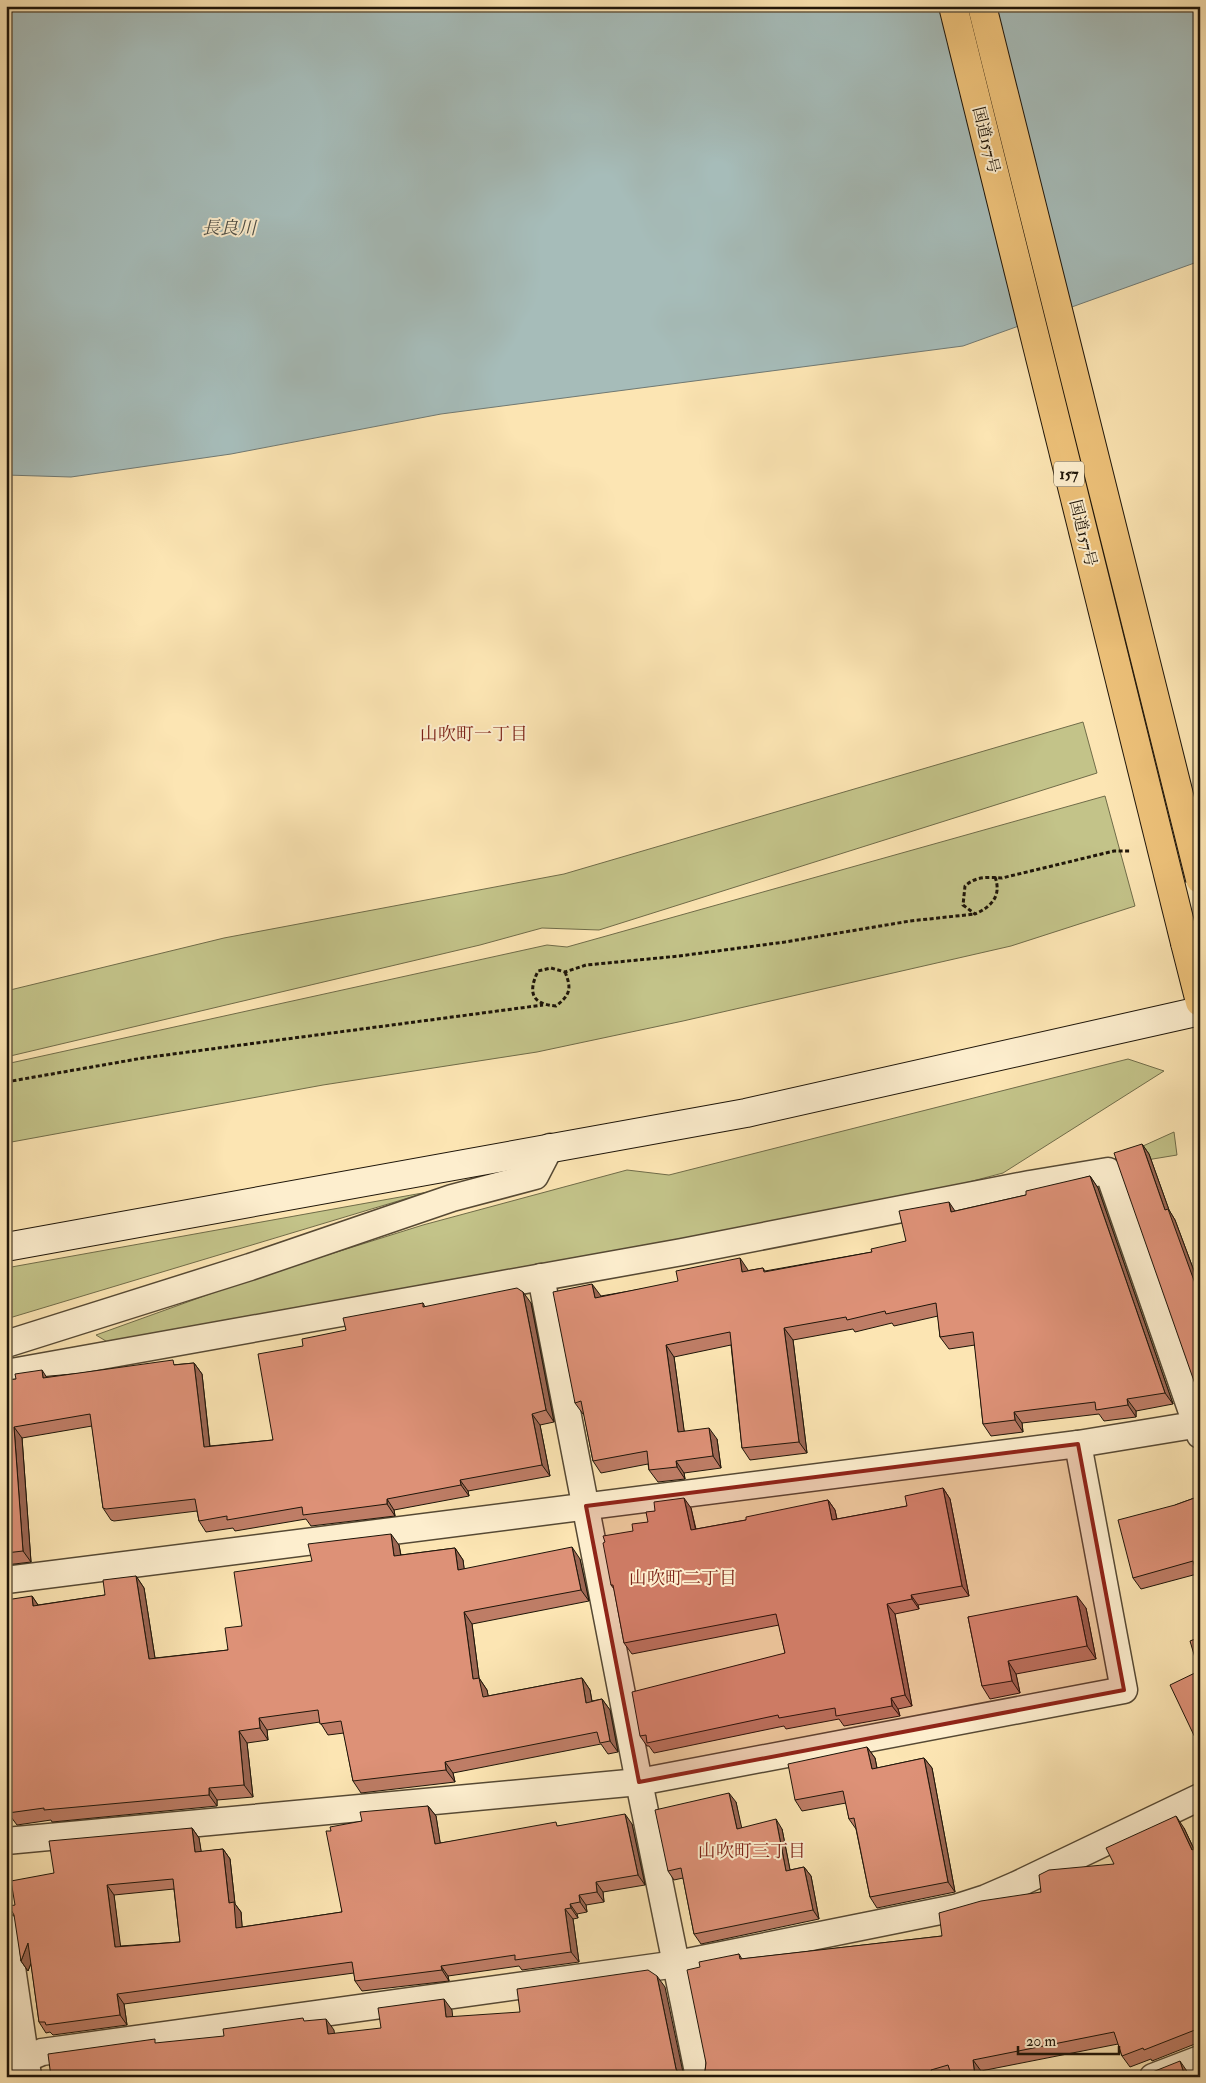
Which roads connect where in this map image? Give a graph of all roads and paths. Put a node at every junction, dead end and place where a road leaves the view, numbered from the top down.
1 (953, 6) edge
2 (982, 6) edge
3 (1114, 852) dead end
4 (995, 878) dead end
5 (1200, 879) edge
6 (975, 914) junction
7 (564, 972) junction
8 (1200, 1002) edge
9 (543, 1005) junction
10 (1200, 1011) edge
11 (6, 1082) edge
12 (550, 1147) junction
13 (6, 1247) edge
14 (541, 1276) junction
15 (6, 1344) edge
16 (6, 1373) edge
17 (1199, 1428) edge
18 (1078, 1444) junction
19 (586, 1506) junction
20 (6, 1580) edge
21 (639, 1782) junction
22 (1200, 1797) edge
23 (6, 1841) edge
24 (6, 1927) edge
25 (676, 1964) junction
26 (1200, 2059) edge
27 (20, 2066) edge
28 (697, 2066) edge
29 (1153, 2077) edge

1 - 8 highway, 国道157号 / 157, bridge
2 - 5 highway, 国道157号 / 157, bridge
3 - 6 path
4 - 6 path
6 - 7 path
7 - 9 path
7 - 9 path
9 - 11 path
10 - 12 street
12 - 13 street
12 - 15 street
14 - 16 street
14 - 17 street
14 - 19 street
17 - 18 street
18 - 19 street
18 - 21 street
19 - 20 street
19 - 21 street
21 - 23 street
21 - 25 street
22 - 25 street
24 - 27 street
25 - 27 street
25 - 28 street
26 - 29 street

